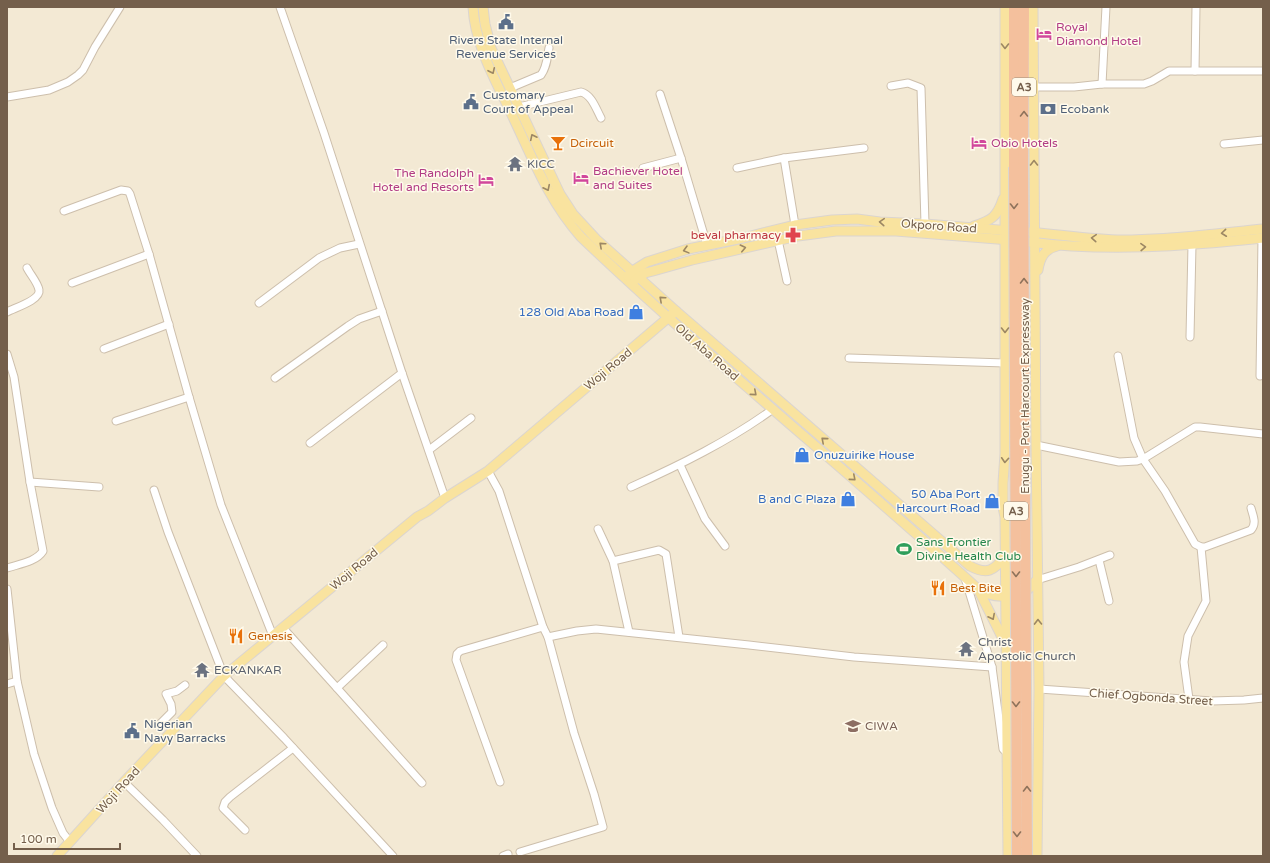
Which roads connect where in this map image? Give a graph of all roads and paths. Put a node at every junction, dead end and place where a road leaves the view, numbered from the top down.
1 (120, 7) edge
2 (280, 7) edge
3 (473, 7) edge
4 (482, 7) edge
5 (1005, 7) edge
6 (1014, 7) edge
7 (1024, 7) edge
8 (1033, 7) edge
9 (1106, 7) edge
10 (1196, 7) edge
11 (549, 48) dead end
12 (1195, 72) junction
13 (1263, 72) edge
14 (1102, 84) junction
15 (891, 86) dead end
16 (1034, 87) junction
17 (510, 88) junction
18 (660, 94) dead end
19 (7, 96) edge
20 (519, 107) junction
21 (601, 118) dead end
22 (1263, 140) edge
23 (1224, 144) dead end
24 (864, 148) dead end
25 (681, 158) junction
26 (784, 158) junction
27 (1019, 167) junction
28 (643, 168) dead end
29 (738, 168) dead end
30 (1005, 194) junction
31 (64, 211) dead end
32 (925, 224) junction
33 (796, 225) junction
34 (970, 232) junction
35 (1034, 233) junction
36 (1005, 235) junction
37 (1263, 235) edge
38 (778, 240) junction
39 (1034, 243) junction
40 (359, 244) junction
41 (707, 245) junction
42 (1192, 245) junction
43 (1067, 246) junction
44 (149, 254) junction
45 (27, 268) dead end
46 (1005, 276) junction
47 (632, 278) junction
48 (787, 281) dead end
49 (72, 283) dead end
50 (1035, 291) junction
51 (259, 303) dead end
52 (382, 311) junction
53 (676, 311) junction
54 (7, 312) edge
55 (668, 318) junction
56 (170, 324) junction
57 (1190, 337) dead end
58 (104, 348) dead end
59 (7, 354) edge
60 (1118, 356) dead end
61 (849, 358) dead end
62 (1005, 363) junction
63 (402, 373) junction
64 (1260, 376) dead end
65 (275, 378) dead end
66 (189, 397) junction
67 (773, 409) junction
68 (471, 418) dead end
69 (116, 421) dead end
70 (1263, 434) edge
71 (310, 443) dead end
72 (1036, 446) junction
73 (429, 450) junction
74 (1143, 459) junction
75 (680, 465) junction
76 (488, 471) junction
77 (30, 482) junction
78 (99, 487) dead end
79 (631, 487) dead end
80 (154, 490) dead end
81 (1036, 496) junction
82 (445, 498) junction
83 (1251, 508) dead end
84 (1005, 516) junction
85 (598, 529) dead end
86 (725, 546) dead end
87 (1201, 547) junction
88 (1110, 555) dead end
89 (1005, 556) junction
90 (1099, 560) junction
91 (613, 561) junction
92 (7, 568) edge
93 (965, 577) junction
94 (1038, 580) junction
95 (7, 589) edge
96 (978, 589) junction
97 (1005, 597) junction
98 (1109, 601) dead end
99 (543, 627) junction
100 (283, 628) junction
101 (629, 632) junction
102 (273, 636) junction
103 (548, 637) junction
104 (679, 637) junction
105 (1006, 644) junction
106 (384, 645) dead end
107 (992, 667) junction
108 (224, 676) junction
109 (17, 681) junction
110 (7, 684) edge
111 (185, 685) dead end
112 (337, 688) junction
113 (1039, 689) junction
114 (1263, 698) edge
115 (1189, 699) junction
116 (158, 726) dead end
117 (294, 748) junction
118 (1007, 751) junction
119 (124, 782) junction
120 (500, 782) dead end
121 (422, 783) dead end
122 (245, 830) dead end
123 (70, 842) junction
124 (520, 852) dead end
125 (58, 856) edge
126 (197, 856) edge
127 (393, 856) edge
128 (1008, 856) edge
129 (1017, 856) edge
130 (1027, 856) edge
131 (1037, 856) edge

1 - 19 street
2 - 40 street
3 -> 47 main road, Old Aba Road
4 - 17 main road, Old Aba Road
5 -> 30 main road
6 - 27 highway, Enugu - Port Harcourt Expressway / A3
27 -> 7 highway, Enugu - Port Harcourt Expressway / A3
8 - 16 main road
9 - 14 street
10 - 12 street
11 - 17 street
12 - 13 street
12 - 14 street
14 - 16 street
15 - 32 street
35 -> 16 main road
17 - 20 main road, Old Aba Road
18 - 25 street
20 - 21 street
47 -> 20 main road, Old Aba Road
22 - 23 street
24 - 26 street
25 - 28 street
25 - 41 street
26 - 29 street
26 - 33 street
27 -> 129 highway, Enugu - Port Harcourt Expressway / A3, bridge
130 -> 27 highway, Enugu - Port Harcourt Expressway / A3, bridge
30 - 34 main road
30 - 36 main road
31 - 44 street
32 -> 33 main road, Okporo Road
32 - 34 main road, Okporo Road
33 - 41 main road, Okporo Road
34 - 36 main road, Okporo Road
34 - 38 main road, Okporo Road
34 - 46 main road
35 - 36 main road, Okporo Road
37 -> 35 main road, Okporo Road
35 - 39 main road
36 - 39 main road, Okporo Road
36 - 46 main road
37 - 42 main road, Okporo Road
37 - 64 street
47 -> 38 main road, Okporo Road
38 - 48 street
39 - 43 main road, Okporo Road
39 - 50 main road
40 - 51 street
40 - 52 street
41 -> 47 main road, Okporo Road
43 -> 42 main road, Okporo Road
42 - 57 street
43 - 50 main road
44 - 49 street
44 - 56 street
45 - 54 street
46 -> 62 main road
53 -> 47 main road, Old Aba Road
47 - 55 main road, Old Aba Road
50 - 72 main road
52 - 63 street
52 - 65 street
53 - 55 main road, Woji Road
89 -> 53 main road, Old Aba Road
55 -> 67 main road, Old Aba Road
55 - 76 main road, Woji Road
56 - 58 street
56 - 66 street
59 - 77 street
60 - 74 street
61 - 62 street
62 -> 84 main road
63 - 71 street
63 - 73 street
66 - 69 street
66 - 102 street
67 - 75 street
67 -> 93 main road, Old Aba Road
68 - 73 street
70 - 74 street
72 - 74 street
72 - 81 main road
73 - 82 street
74 - 87 street
75 - 79 street
75 - 86 street
76 - 82 main road, Woji Road
76 - 99 street
77 - 78 street
77 - 92 street
80 - 108 street
81 - 84 main road
81 - 94 main road
82 - 100 main road, Woji Road
83 - 87 street
84 - 89 main road
85 - 91 street
87 - 115 street
88 - 90 street
89 - 97 main road
90 - 94 street
90 - 98 street
91 - 101 street
91 - 104 street
93 - 96 main road, Old Aba Road
93 - 107 street
94 - 97 main road, Old Aba Road
113 -> 94 main road
95 - 109 street
96 - 97 main road, Old Aba Road
96 -> 105 main road
97 - 105 main road
99 - 103 street
99 - 120 street
100 - 102 main road, Woji Road
100 - 112 street
101 - 103 street
101 - 104 street
102 - 108 main road, Woji Road
103 - 124 street
104 - 107 street
105 - 118 main road
106 - 112 street
107 - 118 street
108 - 117 street
108 - 119 main road, Woji Road
109 - 110 street
109 - 123 street
111 - 116 street
112 - 121 street
113 - 115 street, Chief Ogbonda Street
113 - 131 main road
114 - 115 street, Chief Ogbonda Street
117 - 122 street
117 - 127 street
118 - 128 main road
119 - 123 main road, Woji Road
119 - 126 street
123 - 125 main road, Woji Road

